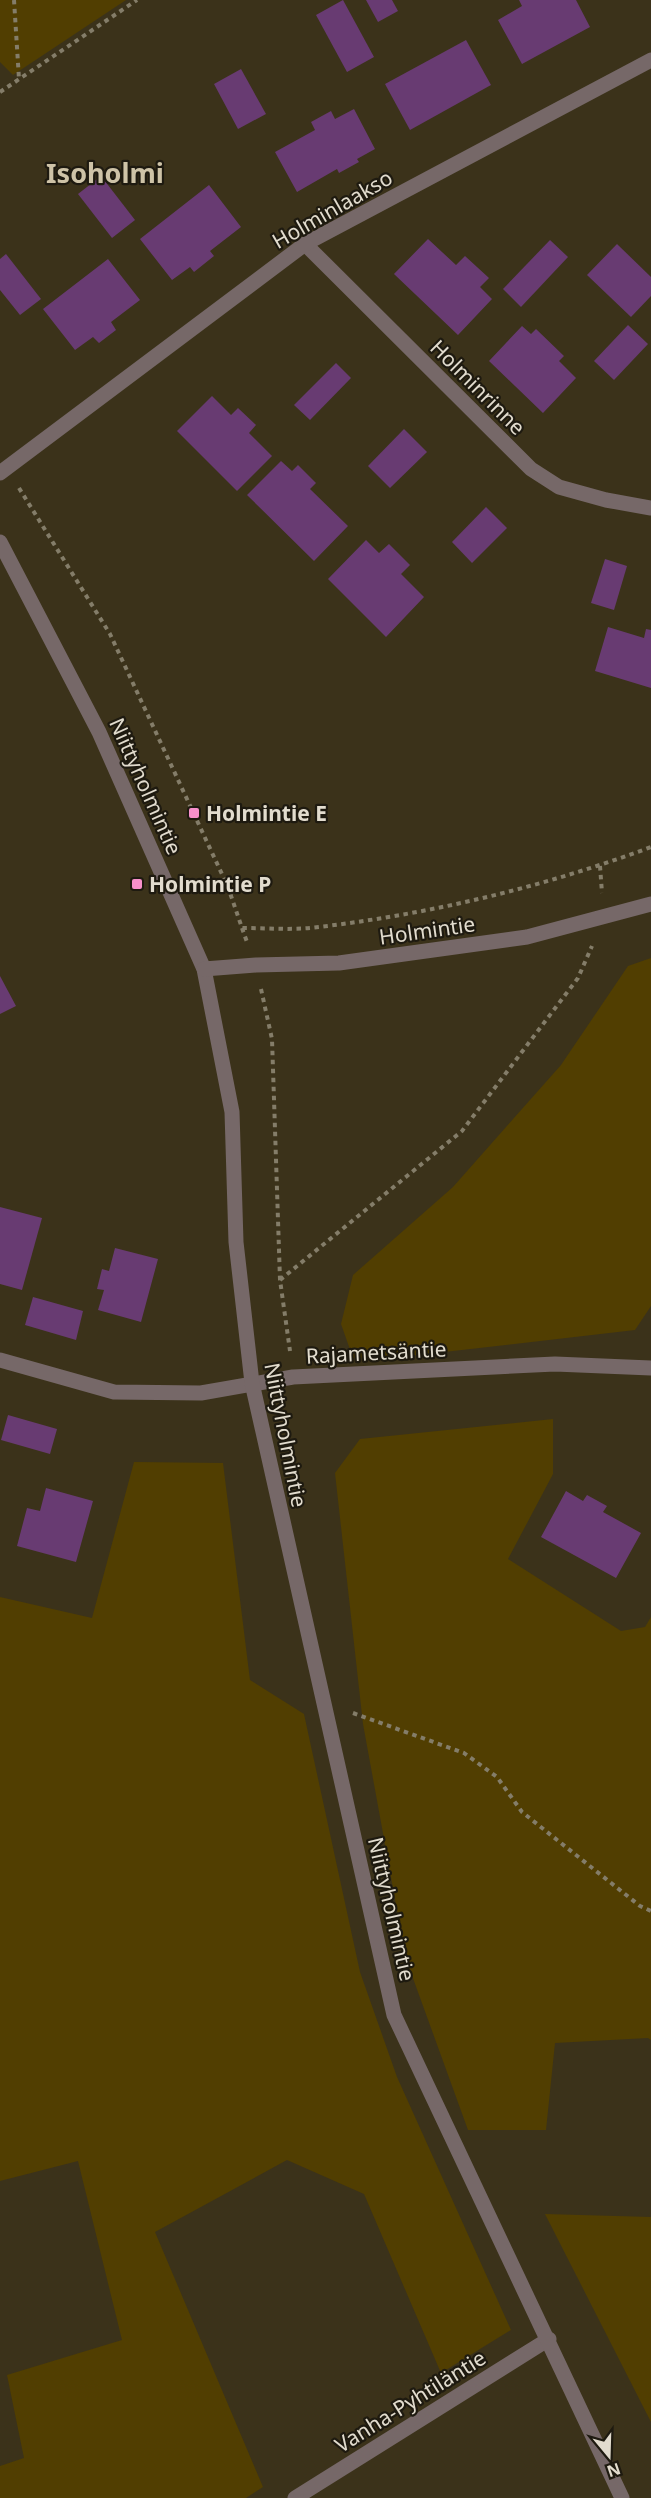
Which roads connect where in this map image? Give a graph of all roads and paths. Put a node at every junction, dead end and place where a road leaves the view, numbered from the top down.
1 (14, 0) edge
2 (136, 0) edge
3 (651, 60) edge
4 (20, 79) junction
5 (0, 92) edge
6 (305, 244) junction
7 (4, 471) edge
8 (651, 508) edge
9 (0, 542) edge
10 (651, 848) edge
11 (600, 867) junction
12 (651, 904) edge
13 (603, 917) junction
14 (242, 928) junction
15 (256, 964) junction
16 (204, 969) junction
17 (280, 1280) junction
18 (0, 1360) edge
19 (651, 1368) edge
20 (293, 1377) junction
21 (252, 1383) junction
22 (326, 1716) junction
23 (651, 1911) edge
24 (549, 2339) junction
25 (295, 2498) edge
26 (622, 2498) edge

1 - 4 path
2 - 4 path
3 - 6 street, Holminlaakso
4 - 5 path
6 - 7 street, Holminlaakso
6 - 8 street, Holminrinne
7 - 14 path
9 - 16 street, Niittyholmintie
10 - 11 path
11 - 13 path
11 - 14 path
12 - 13 street, Holmintie
13 - 15 street, Holmintie
13 - 17 path
14 - 15 path
15 - 16 street, Holmintie
15 - 17 path
16 - 21 street, Niittyholmintie
17 - 20 path
18 - 21 street, Rajametsäntie
19 - 20 street, Rajametsäntie
20 - 21 street, Rajametsäntie
21 - 22 street, Niittyholmintie
22 - 23 path
22 - 24 street, Niittyholmintie
24 - 25 street, Vanha-Pyhtiläntie
24 - 26 street, Niittyholmintie

